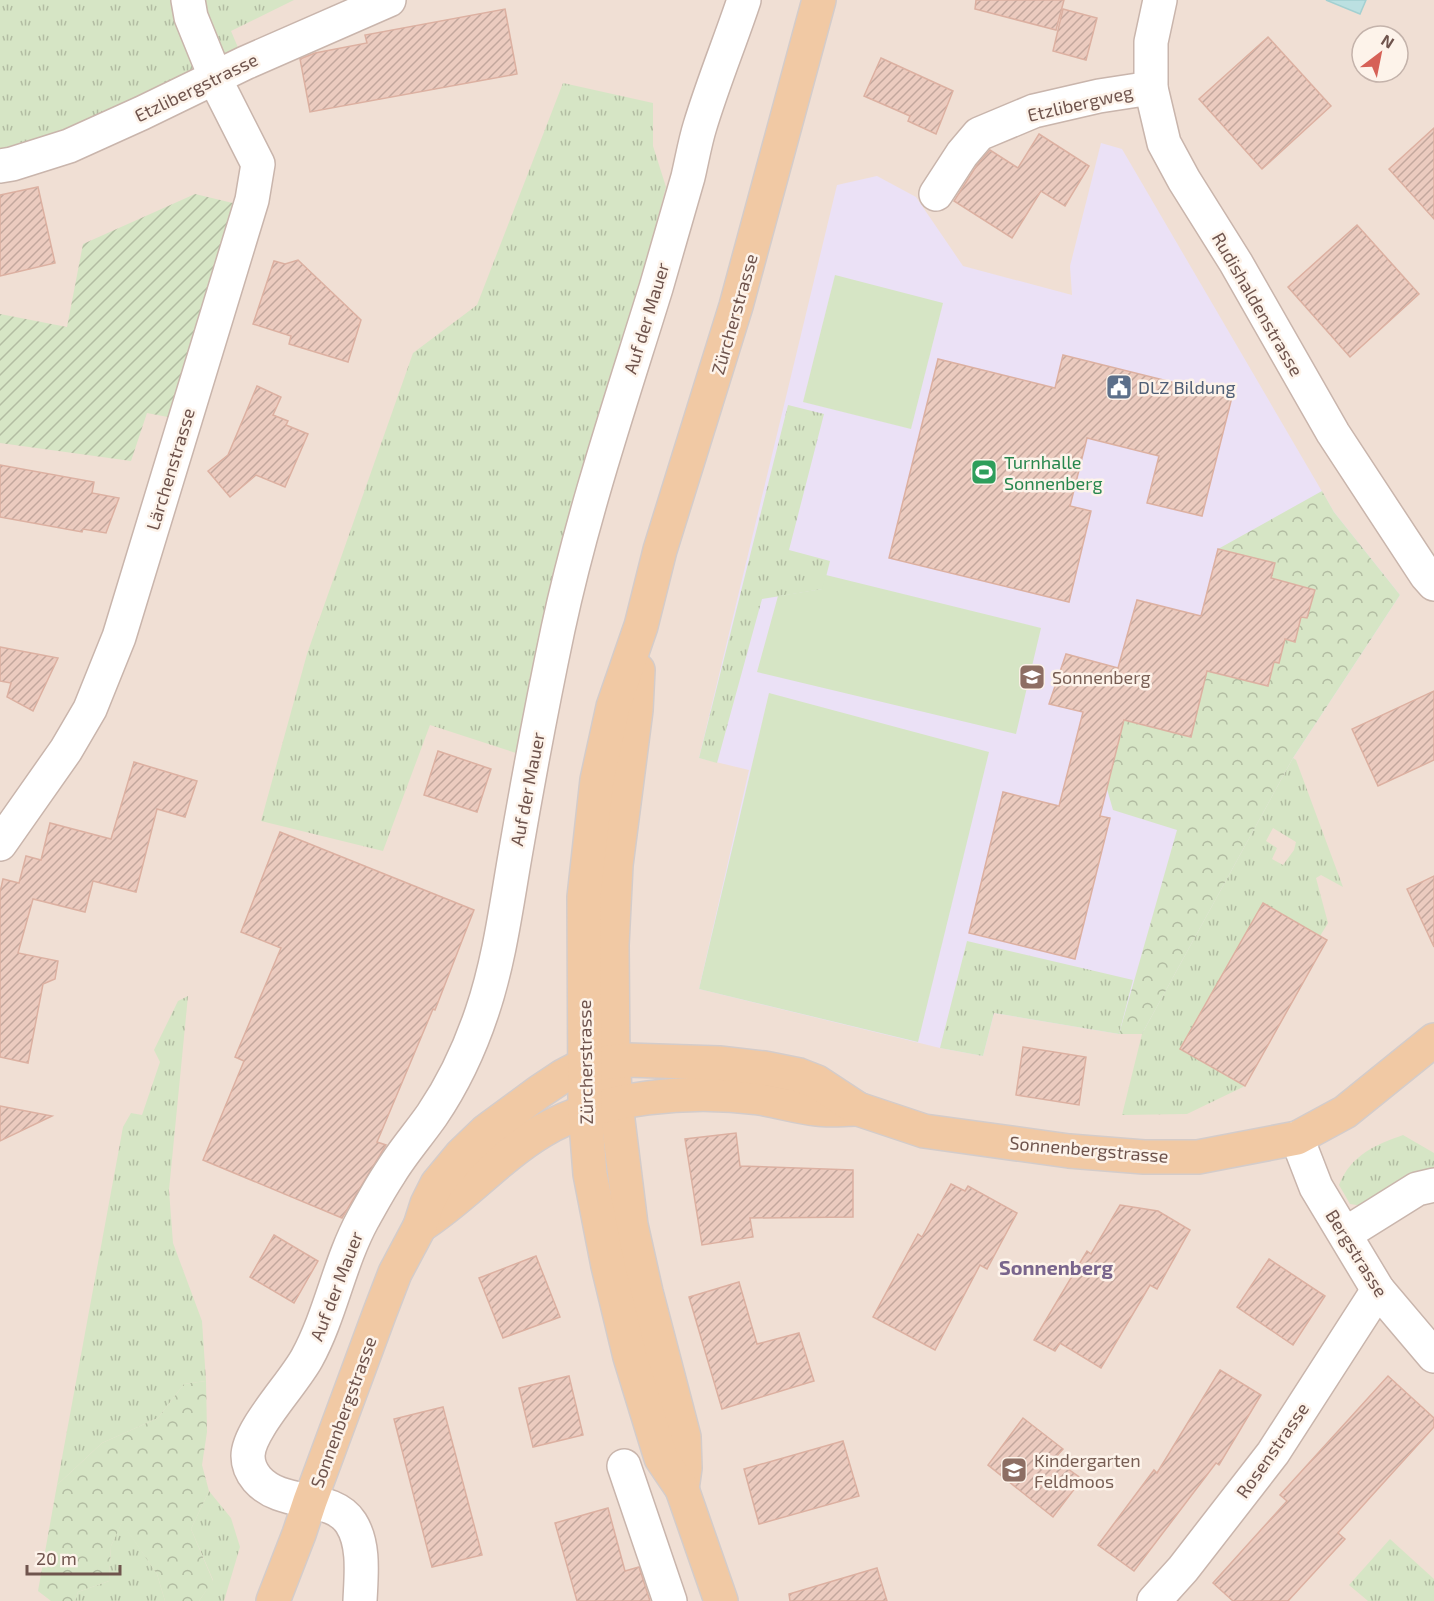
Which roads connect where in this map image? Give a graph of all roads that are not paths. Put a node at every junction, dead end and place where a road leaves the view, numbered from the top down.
1 (188, 0) edge
2 (389, 0) edge
3 (744, 0) edge
4 (819, 0) edge
5 (1160, 0) edge
6 (216, 77) junction
7 (1151, 88) junction
8 (0, 166) edge
9 (936, 194) dead end
10 (1434, 584) edge
11 (0, 844) edge
12 (1434, 1040) edge
13 (599, 1063) junction
14 (616, 1104) junction
15 (858, 1109) junction
16 (585, 1111) junction
17 (1297, 1138) junction
18 (1434, 1185) edge
19 (420, 1226) junction
20 (1345, 1234) junction
21 (1377, 1290) junction
22 (1434, 1356) edge
23 (624, 1466) dead end
24 (682, 1489) junction
25 (310, 1502) junction
26 (273, 1601) edge
27 (360, 1601) edge
28 (670, 1601) edge
29 (721, 1601) edge
30 (1155, 1601) edge

1 - 6 street, Lärchenstrasse
2 - 6 street, Etzlibergstrasse
3 - 25 street, Auf der Mauer
4 - 13 main road, Zürcherstrasse
5 - 7 street, Rudishaldenstrasse
6 - 8 street, Etzlibergstrasse
6 - 11 street, Lärchenstrasse
7 - 9 street, Etzlibergweg
7 - 10 street, Rudishaldenstrasse
12 - 17 main road, Sonnenbergstrasse
13 - 14 main road, Zürcherstrasse
13 - 15 main road, Sonnenbergstrasse
13 - 16 main road, Zürcherstrasse
13 - 19 main road, Sonnenbergstrasse
14 - 15 main road, Sonnenbergstrasse
14 - 16 main road, Sonnenbergstrasse
14 - 24 main road, Zürcherstrasse
15 - 17 main road, Sonnenbergstrasse
16 - 19 main road, Sonnenbergstrasse
16 - 24 main road, Zürcherstrasse
17 - 20 street, Bergstrasse
18 - 20 street
19 - 25 main road, Sonnenbergstrasse
20 - 21 street, Bergstrasse
21 - 22 street, Bergstrasse
21 - 30 street, Rosenstrasse
23 - 28 street
24 - 29 main road, Zürcherstrasse
25 - 26 main road, Sonnenbergstrasse
25 - 27 street, Auf der Mauer

